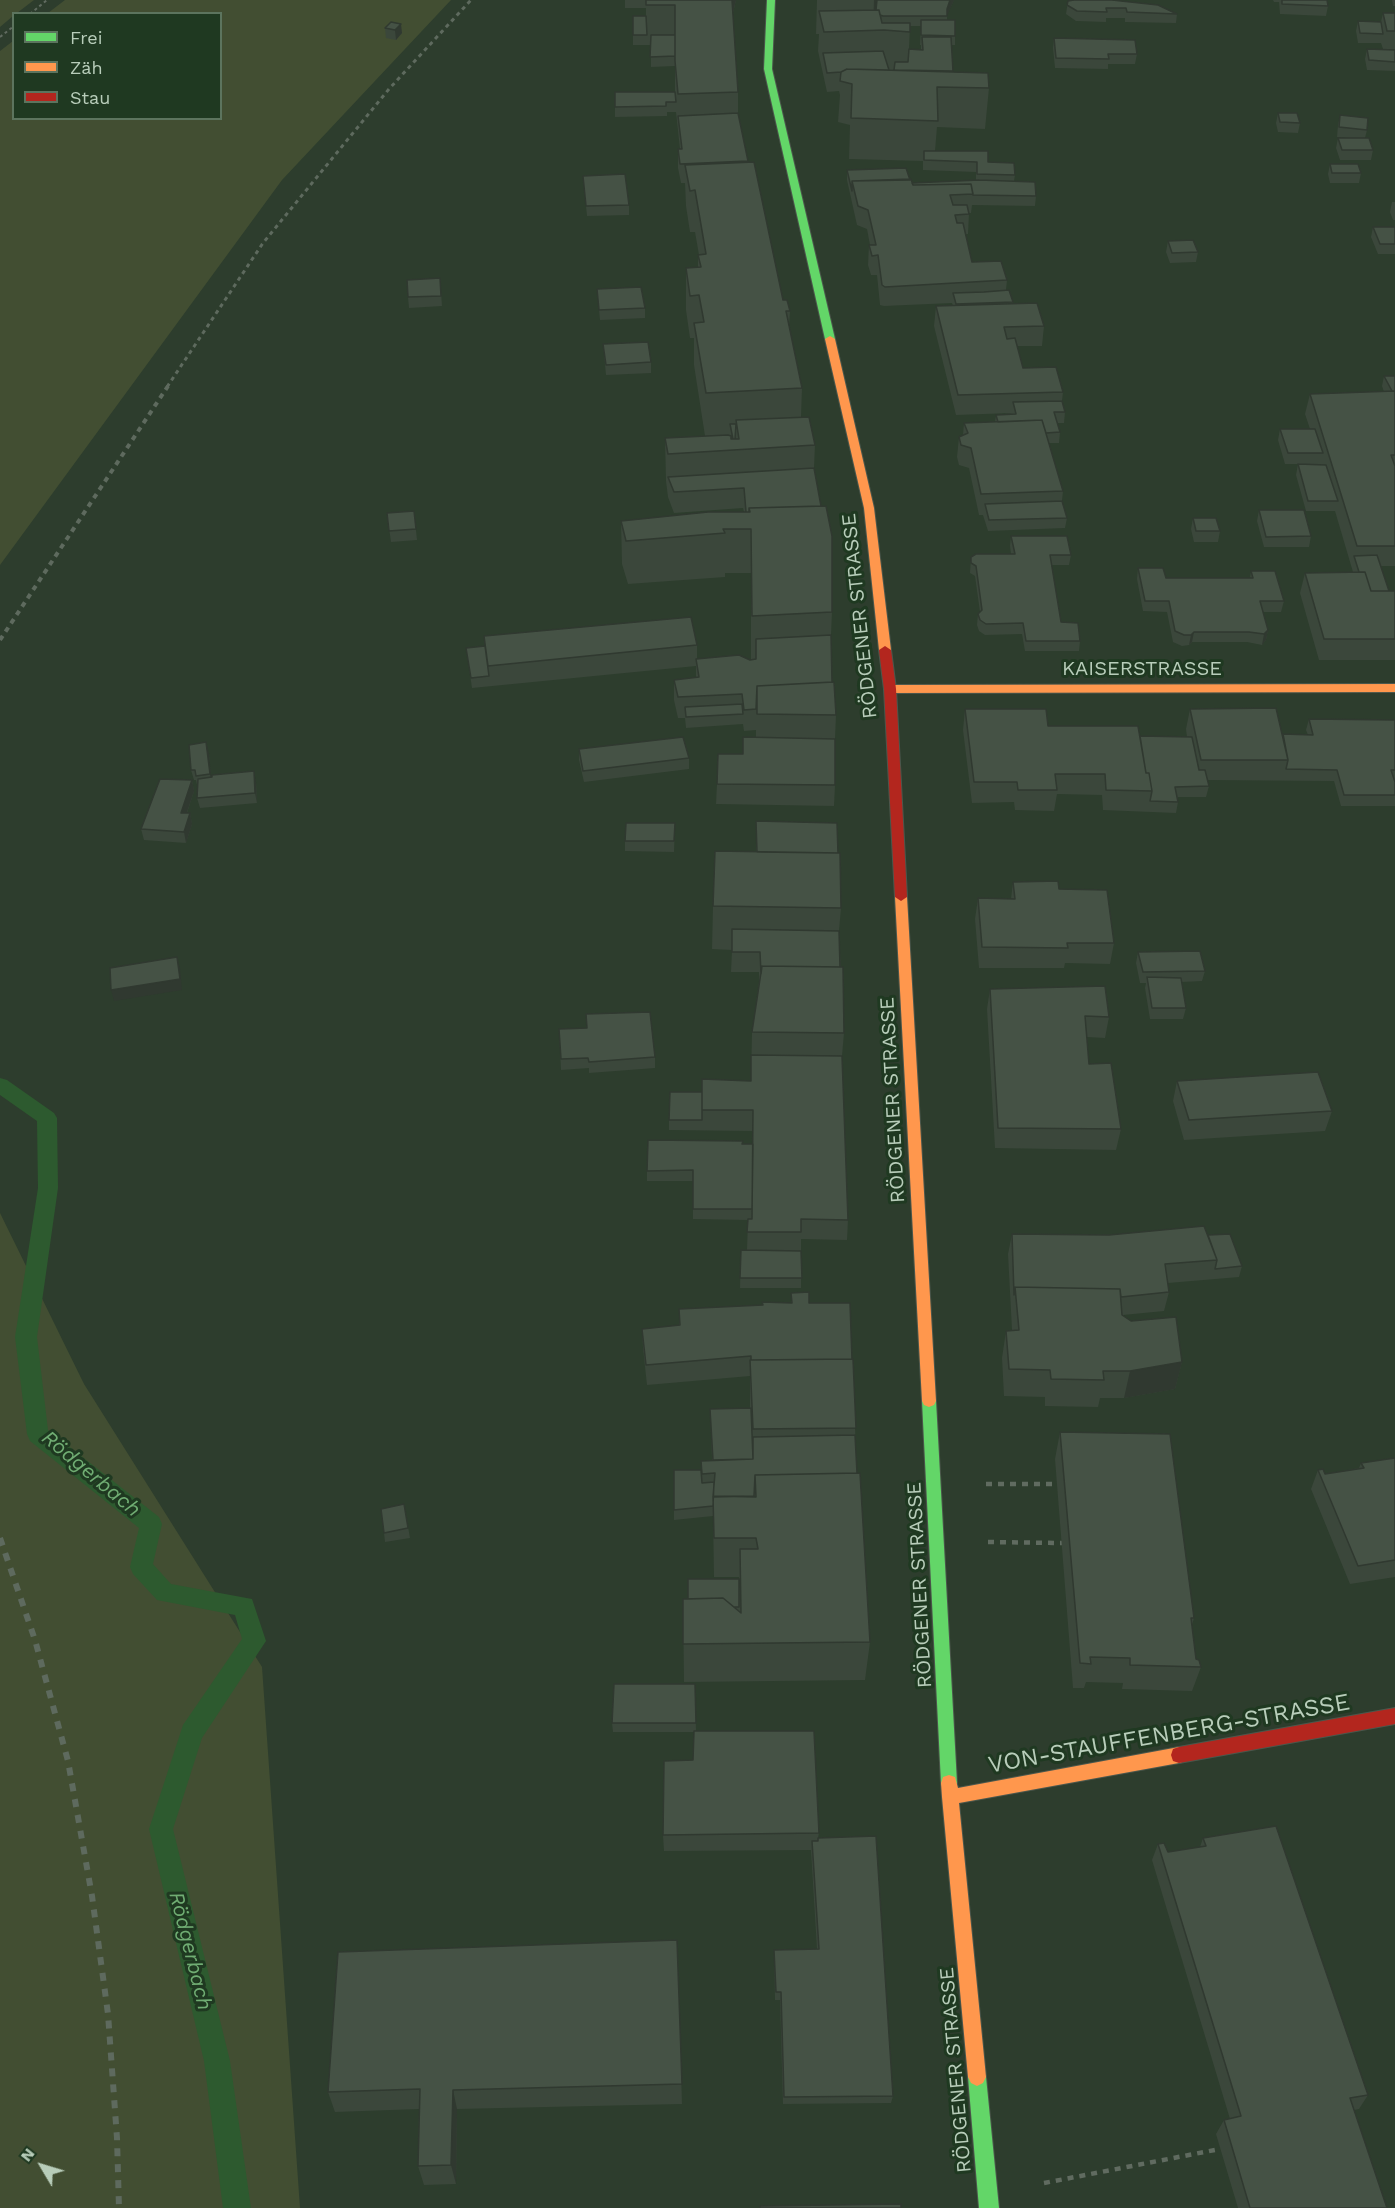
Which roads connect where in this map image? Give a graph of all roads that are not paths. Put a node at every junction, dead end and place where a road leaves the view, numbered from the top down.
1 (771, 0) edge
2 (1395, 688) edge
3 (890, 689) junction
4 (1395, 1716) edge
5 (950, 1797) junction
6 (988, 2201) edge

1 - 3 street, RÖDGENER STRASSE
2 - 3 street, KAISERSTRASSE
3 - 5 street, RÖDGENER STRASSE
4 - 5 street, VON-STAUFFENBERG-STRASSE
5 - 6 street, RÖDGENER STRASSE

